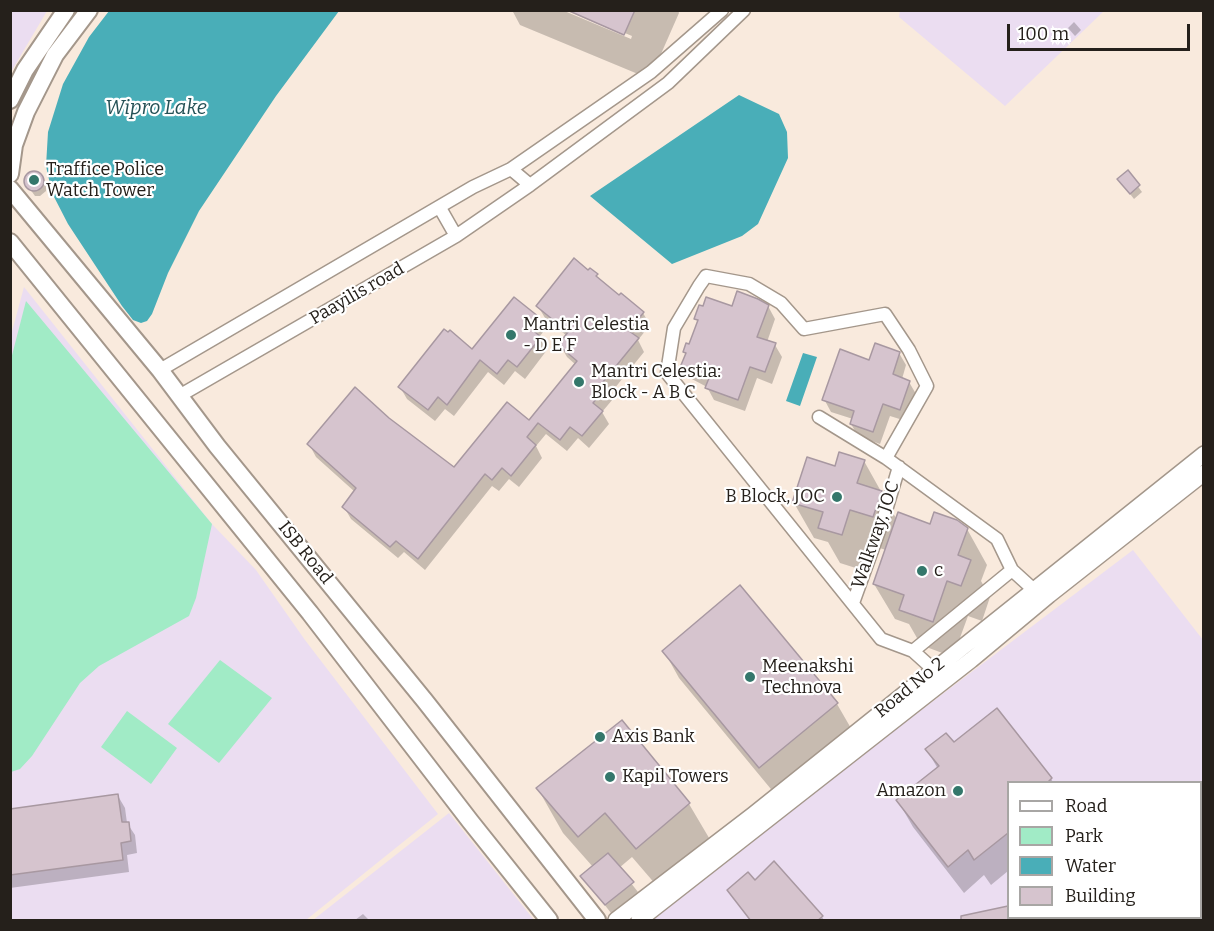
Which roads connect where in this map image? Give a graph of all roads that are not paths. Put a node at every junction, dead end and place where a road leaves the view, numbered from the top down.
1 (66, 10) edge
2 (89, 10) edge
3 (722, 10) edge
4 (744, 10) edge
5 (10, 100) edge
6 (31, 102) junction
7 (511, 169) junction
8 (10, 174) edge
9 (530, 185) junction
10 (10, 189) edge
11 (440, 208) junction
12 (32, 214) junction
13 (456, 236) junction
14 (10, 242) edge
15 (160, 370) junction
16 (180, 396) junction
17 (819, 417) dead end
18 (1203, 454) edge
19 (886, 458) junction
20 (899, 467) junction
21 (1203, 473) edge
22 (1012, 570) junction
23 (1034, 590) junction
24 (853, 603) junction
25 (913, 651) junction
26 (934, 670) junction
27 (549, 921) edge
28 (597, 921) edge
29 (615, 921) edge
30 (639, 921) edge

1 - 5 main road
2 - 6 main road
3 - 7 street, Paayilis road
4 - 9 street, Paayilis road
6 - 8 main road
6 - 12 main road
7 - 9 street
7 - 11 street, Paayilis road
9 - 13 street, Paayilis road
10 - 12 main road, ISB Road
11 - 13 street
11 - 15 street, Paayilis road
12 - 15 main road, ISB Road
13 - 16 street, Paayilis road
14 - 27 main road, ISB Road
15 - 16 main road, ISB Road
16 - 28 main road, ISB Road
17 - 19 street
18 - 23 street, Road No 2
19 - 20 street
19 - 24 street
20 - 22 street
20 - 24 street, Walkway, JOC
21 - 30 street, Road No 2
22 - 23 street
22 - 25 street
23 - 26 street, Road No 2
24 - 25 street
25 - 26 street
26 - 29 street, Road No 2

